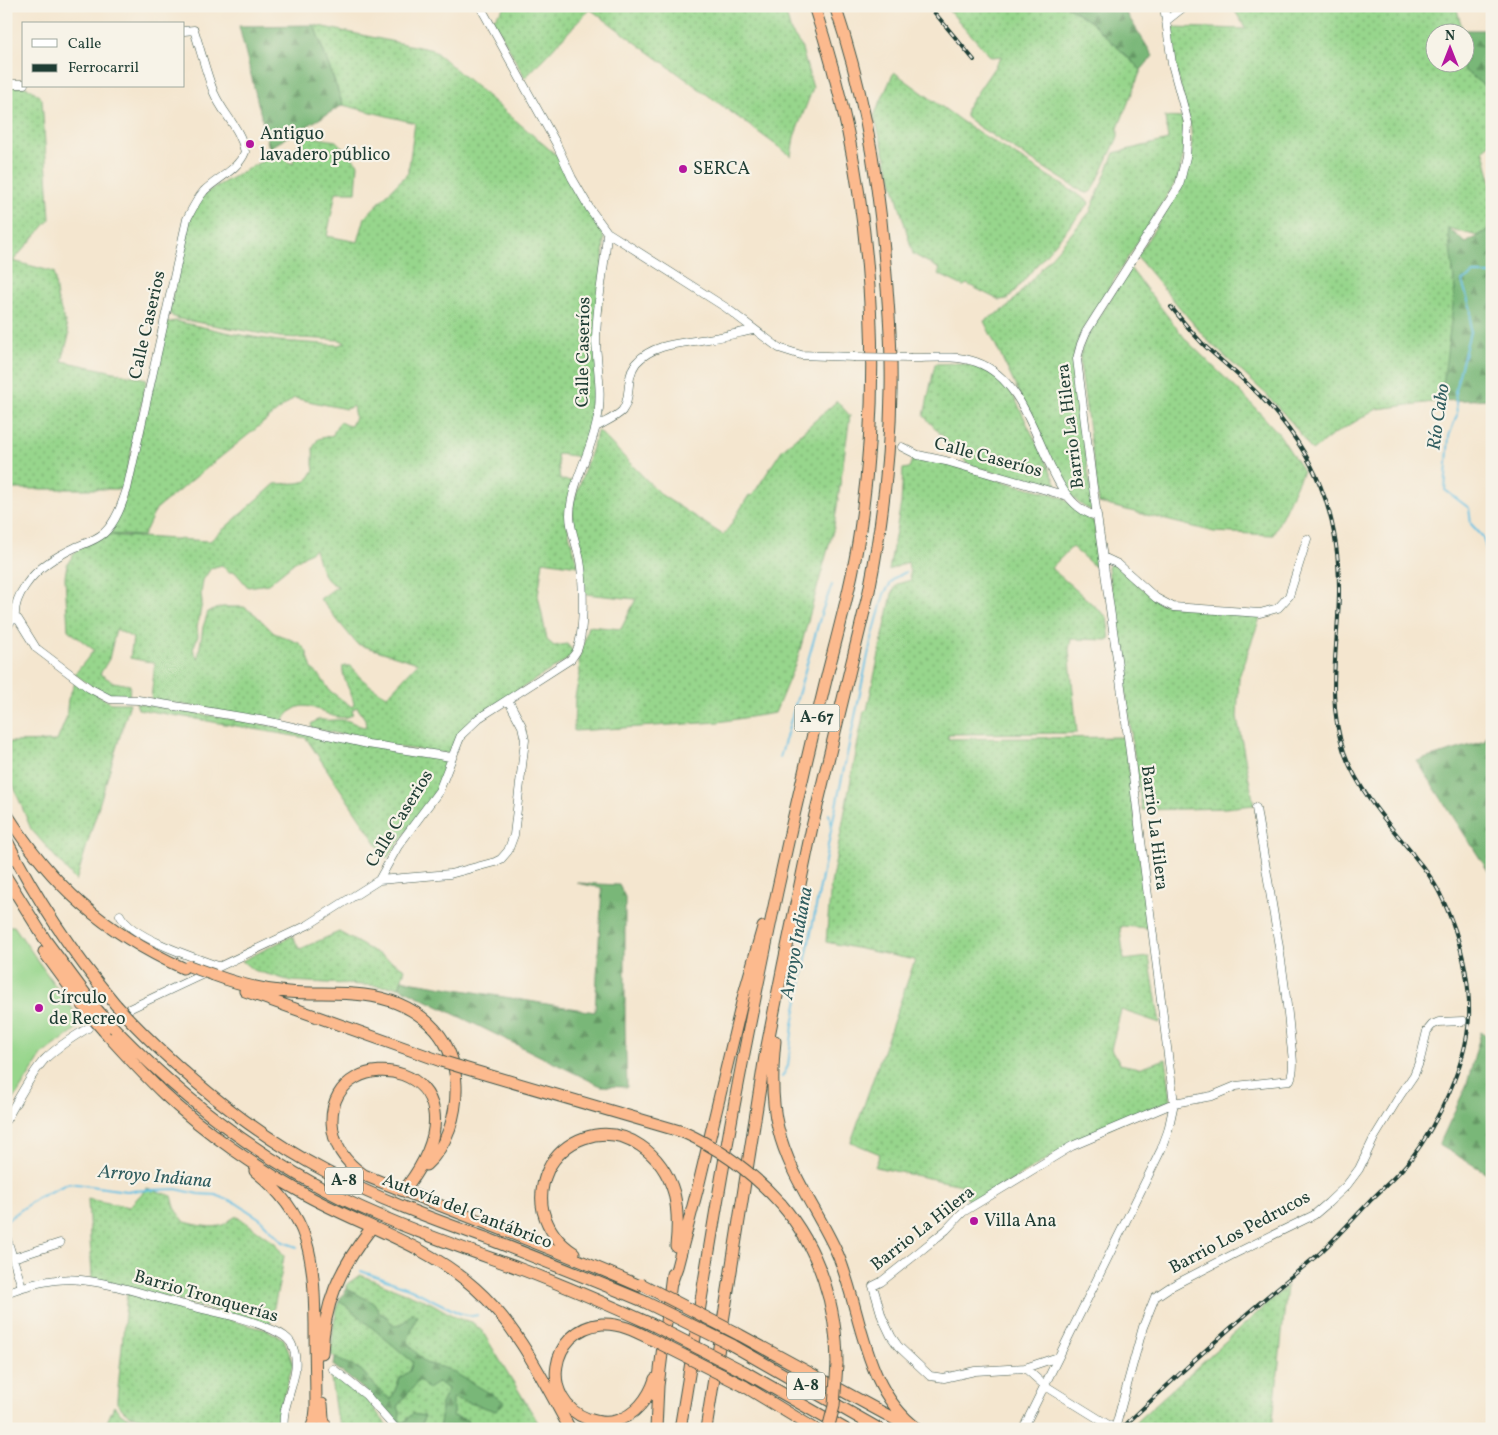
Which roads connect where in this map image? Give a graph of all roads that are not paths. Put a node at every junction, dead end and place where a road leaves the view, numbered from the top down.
1 (480, 6) edge
2 (814, 6) edge
3 (835, 6) edge
4 (1164, 6) edge
5 (1185, 6) edge
6 (1166, 21) junction
7 (185, 31) edge
8 (6, 84) edge
9 (22, 84) edge
10 (607, 232) junction
11 (754, 330) junction
12 (596, 427) junction
13 (902, 447) dead end
14 (1067, 496) junction
15 (1097, 516) junction
16 (1307, 540) dead end
17 (1103, 557) junction
18 (15, 618) junction
19 (6, 630) edge
20 (508, 700) junction
21 (820, 706) junction
22 (451, 757) junction
23 (1256, 808) dead end
24 (6, 813) edge
25 (812, 827) junction
26 (6, 839) edge
27 (6, 877) edge
28 (378, 880) junction
29 (6, 888) edge
30 (120, 916) dead end
31 (213, 973) junction
32 (95, 1013) junction
33 (128, 1013) junction
34 (1463, 1021) dead end
35 (88, 1028) dead end
36 (109, 1030) junction
37 (1174, 1103) junction
38 (176, 1104) junction
39 (6, 1120) edge
40 (420, 1168) junction
41 (408, 1185) tunnel mouth
42 (369, 1231) tunnel mouth
43 (6, 1236) edge
44 (60, 1243) dead end
45 (16, 1257) junction
46 (672, 1281) junction
47 (641, 1285) junction
48 (22, 1287) junction
49 (6, 1293) edge
50 (663, 1353) junction
51 (1058, 1357) junction
52 (1025, 1368) junction
53 (333, 1369) dead end
54 (1044, 1385) junction
55 (322, 1409) junction
56 (284, 1429) edge
57 (311, 1429) edge
58 (316, 1429) edge
59 (326, 1429) edge
60 (396, 1429) edge
61 (570, 1429) edge
62 (656, 1429) edge
63 (680, 1429) edge
64 (706, 1429) edge
65 (815, 1429) edge
66 (828, 1429) edge
67 (845, 1429) edge
68 (879, 1429) edge
69 (913, 1429) edge
70 (918, 1429) edge
71 (1023, 1429) edge
72 (1115, 1429) edge

1 - 10 street
2 - 21 highway, A-67
3 - 25 highway, A-67
4 - 6 street, Barrio La Hilera
5 - 6 street
6 - 15 street, Barrio La Hilera
7 - 18 street, Calle Caserios
8 - 9 street
10 - 11 street
10 - 12 street, Calle Caseríos
11 - 12 street
11 - 14 street, Calle Caseríos, bridge
12 - 20 street, Calle Caseríos
13 - 14 street, Calle Caseríos
14 - 15 street, Calle Caseríos
15 - 17 street, Barrio La Hilera
16 - 17 street
17 - 37 street, Barrio La Hilera
18 - 19 street, Calle Caserios
18 - 22 street, Calle Caserios
20 - 22 street, Calle Caserios
20 - 28 street, Calle Caserios
21 - 46 highway
21 - 63 highway, A-67
22 - 28 street, Calle Caserios
23 - 37 street, Barrio La Hilera
24 - 31 highway, bridge
25 - 64 highway, A-67
25 - 70 highway
26 - 33 highway, Autovía del Cantábrico / A-8, bridge
27 - 32 highway, Autovía del Cantábrico / A-8
28 - 31 street
29 - 32 highway
30 - 31 street
31 - 33 street
31 - 40 highway
31 - 66 highway, bridge
32 - 36 highway, Autovía del Cantábrico / A-8, bridge
33 - 68 highway, Autovía del Cantábrico / A-8, bridge
34 - 72 street, Barrio Los Pedrucos
35 - 39 street
36 - 38 highway
36 - 67 highway, Autovía del Cantábrico / A-8, bridge
37 - 51 street, Barrio La Hilera
37 - 52 street, Barrio La Hilera
38 - 57 highway
38 - 61 highway
40 - 41 highway
40 - 47 highway
42 - 55 highway
43 - 45 street
44 - 45 street
45 - 48 street
46 - 47 highway
46 - 50 highway
47 - 69 highway, bridge
48 - 49 street, Barrio Tronquerías
48 - 56 street, Barrio Tronquerías
50 - 62 highway
50 - 65 highway, bridge
51 - 52 street, Barrio La Hilera
51 - 54 street, Barrio La Hilera
52 - 54 street
53 - 60 street
54 - 71 street, Barrio La Hilera
54 - 72 street
55 - 58 highway
55 - 59 highway

